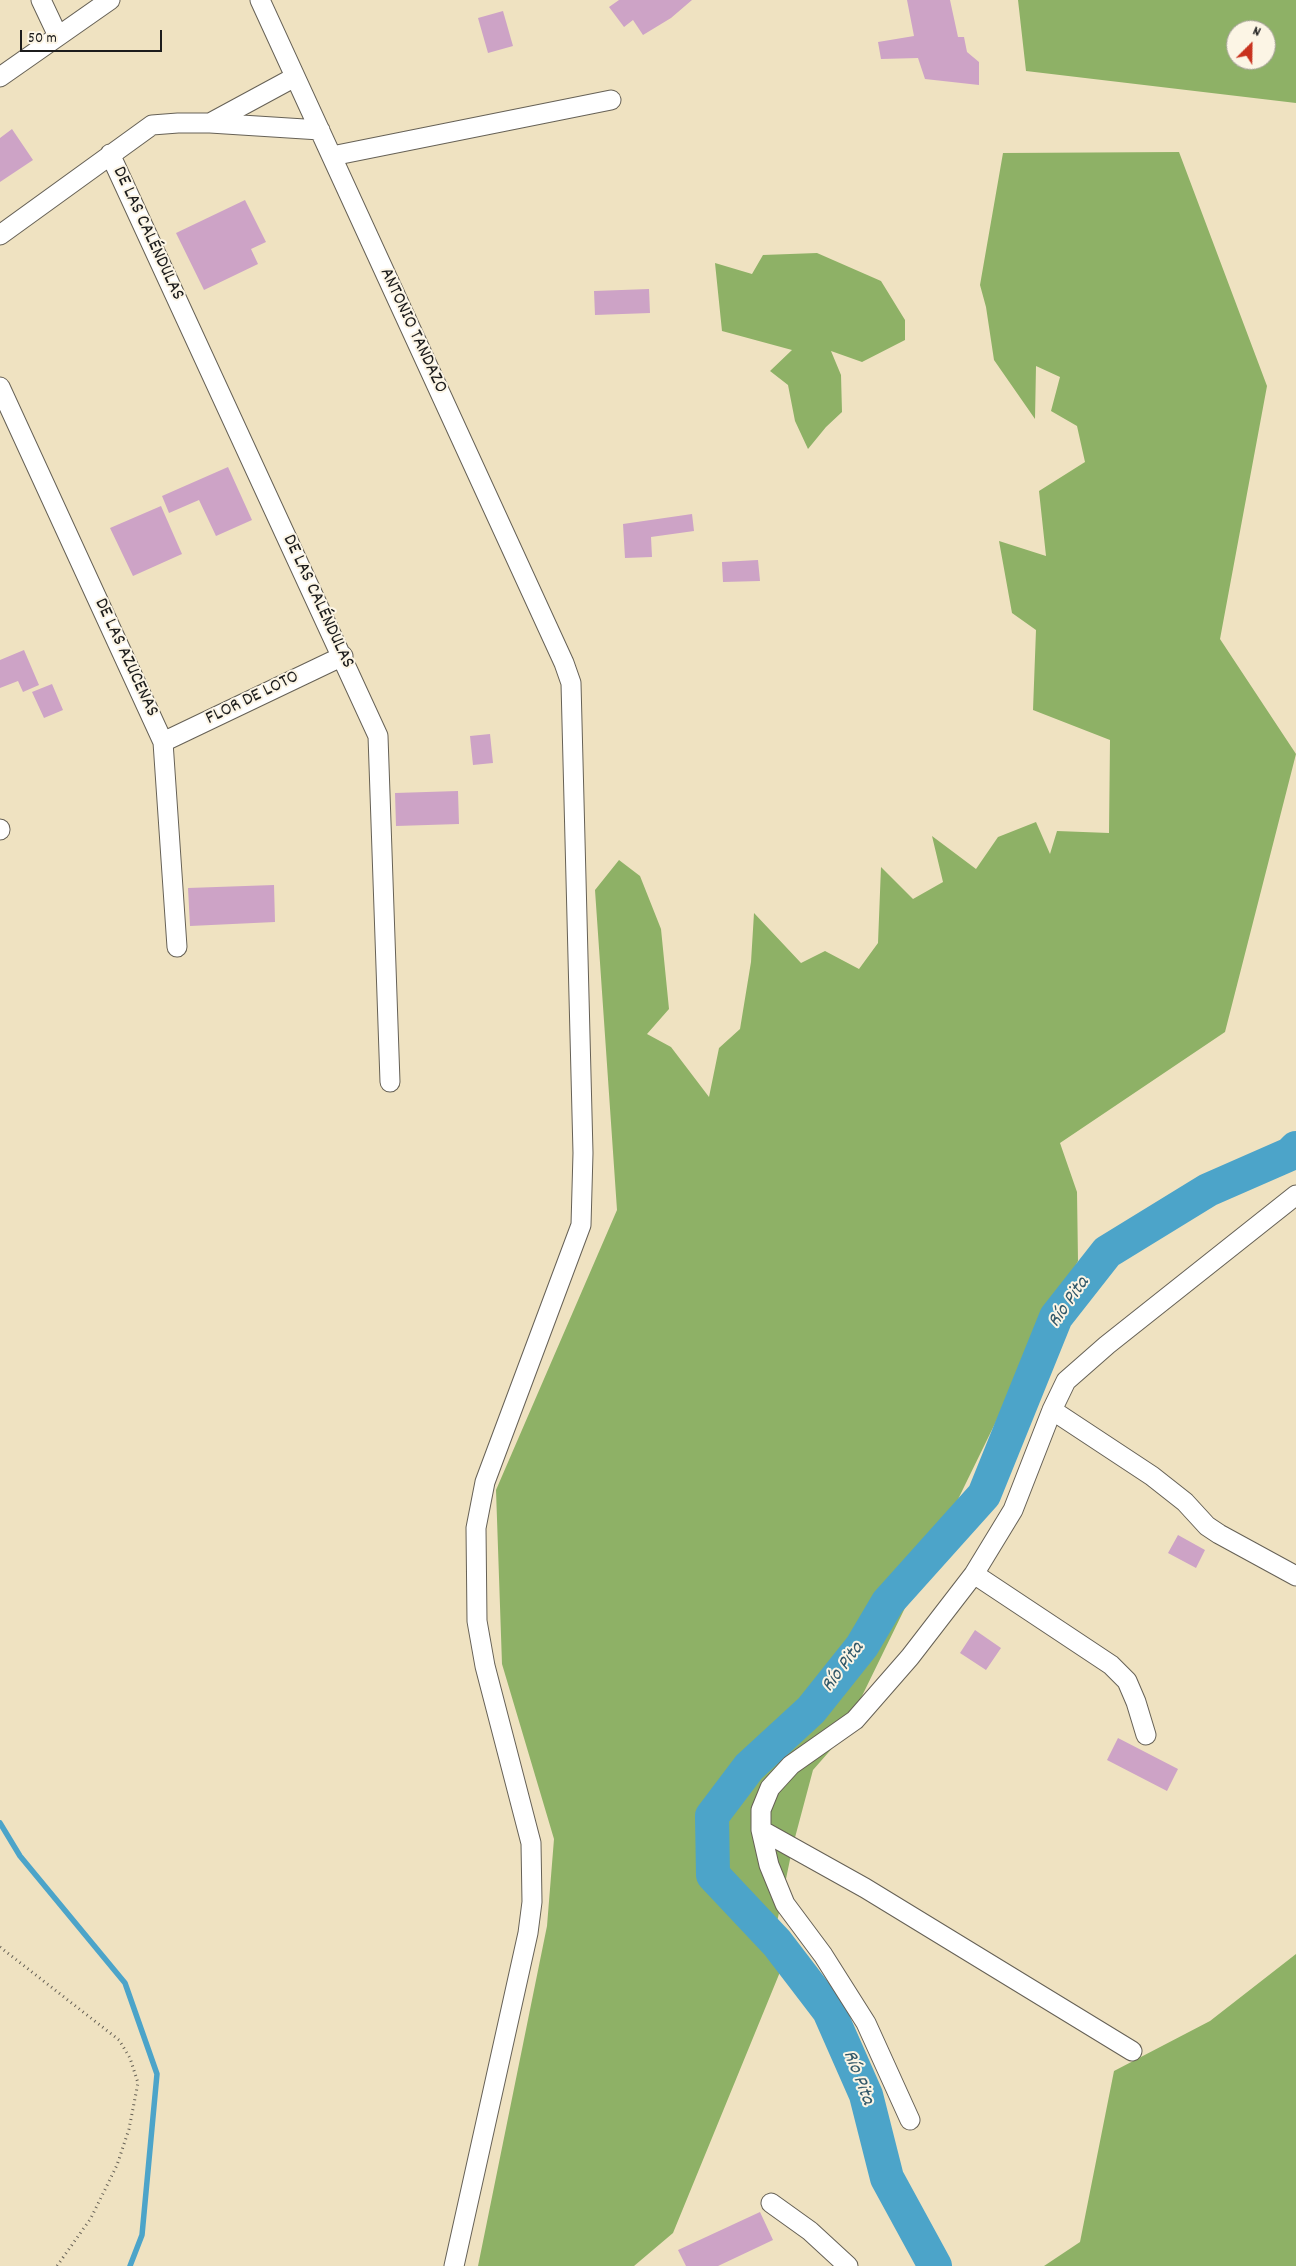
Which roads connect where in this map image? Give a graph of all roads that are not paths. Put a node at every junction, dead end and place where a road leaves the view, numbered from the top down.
1 (41, 0) edge
2 (110, 0) edge
3 (260, 0) edge
4 (58, 36) junction
5 (0, 77) edge
6 (295, 77) junction
7 (611, 100) dead end
8 (210, 123) junction
9 (320, 130) junction
10 (110, 154) junction
11 (332, 156) junction
12 (0, 235) edge
13 (0, 388) edge
14 (343, 656) junction
15 (163, 742) junction
16 (177, 947) dead end
17 (390, 1082) dead end
18 (1296, 1195) edge
19 (1052, 1410) junction
20 (974, 1574) junction
21 (1296, 1576) edge
22 (1146, 1735) dead end
23 (761, 1830) junction
24 (1132, 2051) dead end
25 (910, 2120) dead end
26 (771, 2203) dead end
27 (454, 2266) edge
28 (848, 2266) edge

1 - 4 street
2 - 4 street
3 - 6 street, ANTONIO TANDAZO
4 - 5 street
6 - 8 street
6 - 9 street, ANTONIO TANDAZO
7 - 11 street
8 - 9 street
8 - 10 street
9 - 11 street, ANTONIO TANDAZO
10 - 12 street
10 - 14 street, DE LAS CALÉNDULAS
11 - 27 street, ANTONIO TANDAZO
13 - 15 street, DE LAS AZUCENAS
14 - 15 street, FLOR DE LOTO
14 - 17 street, DE LAS CALÉNDULAS
15 - 16 street, DE LAS AZUCENAS
18 - 19 street
19 - 20 street
19 - 21 street
20 - 22 street
20 - 23 street
23 - 24 street
23 - 25 street
26 - 28 street

